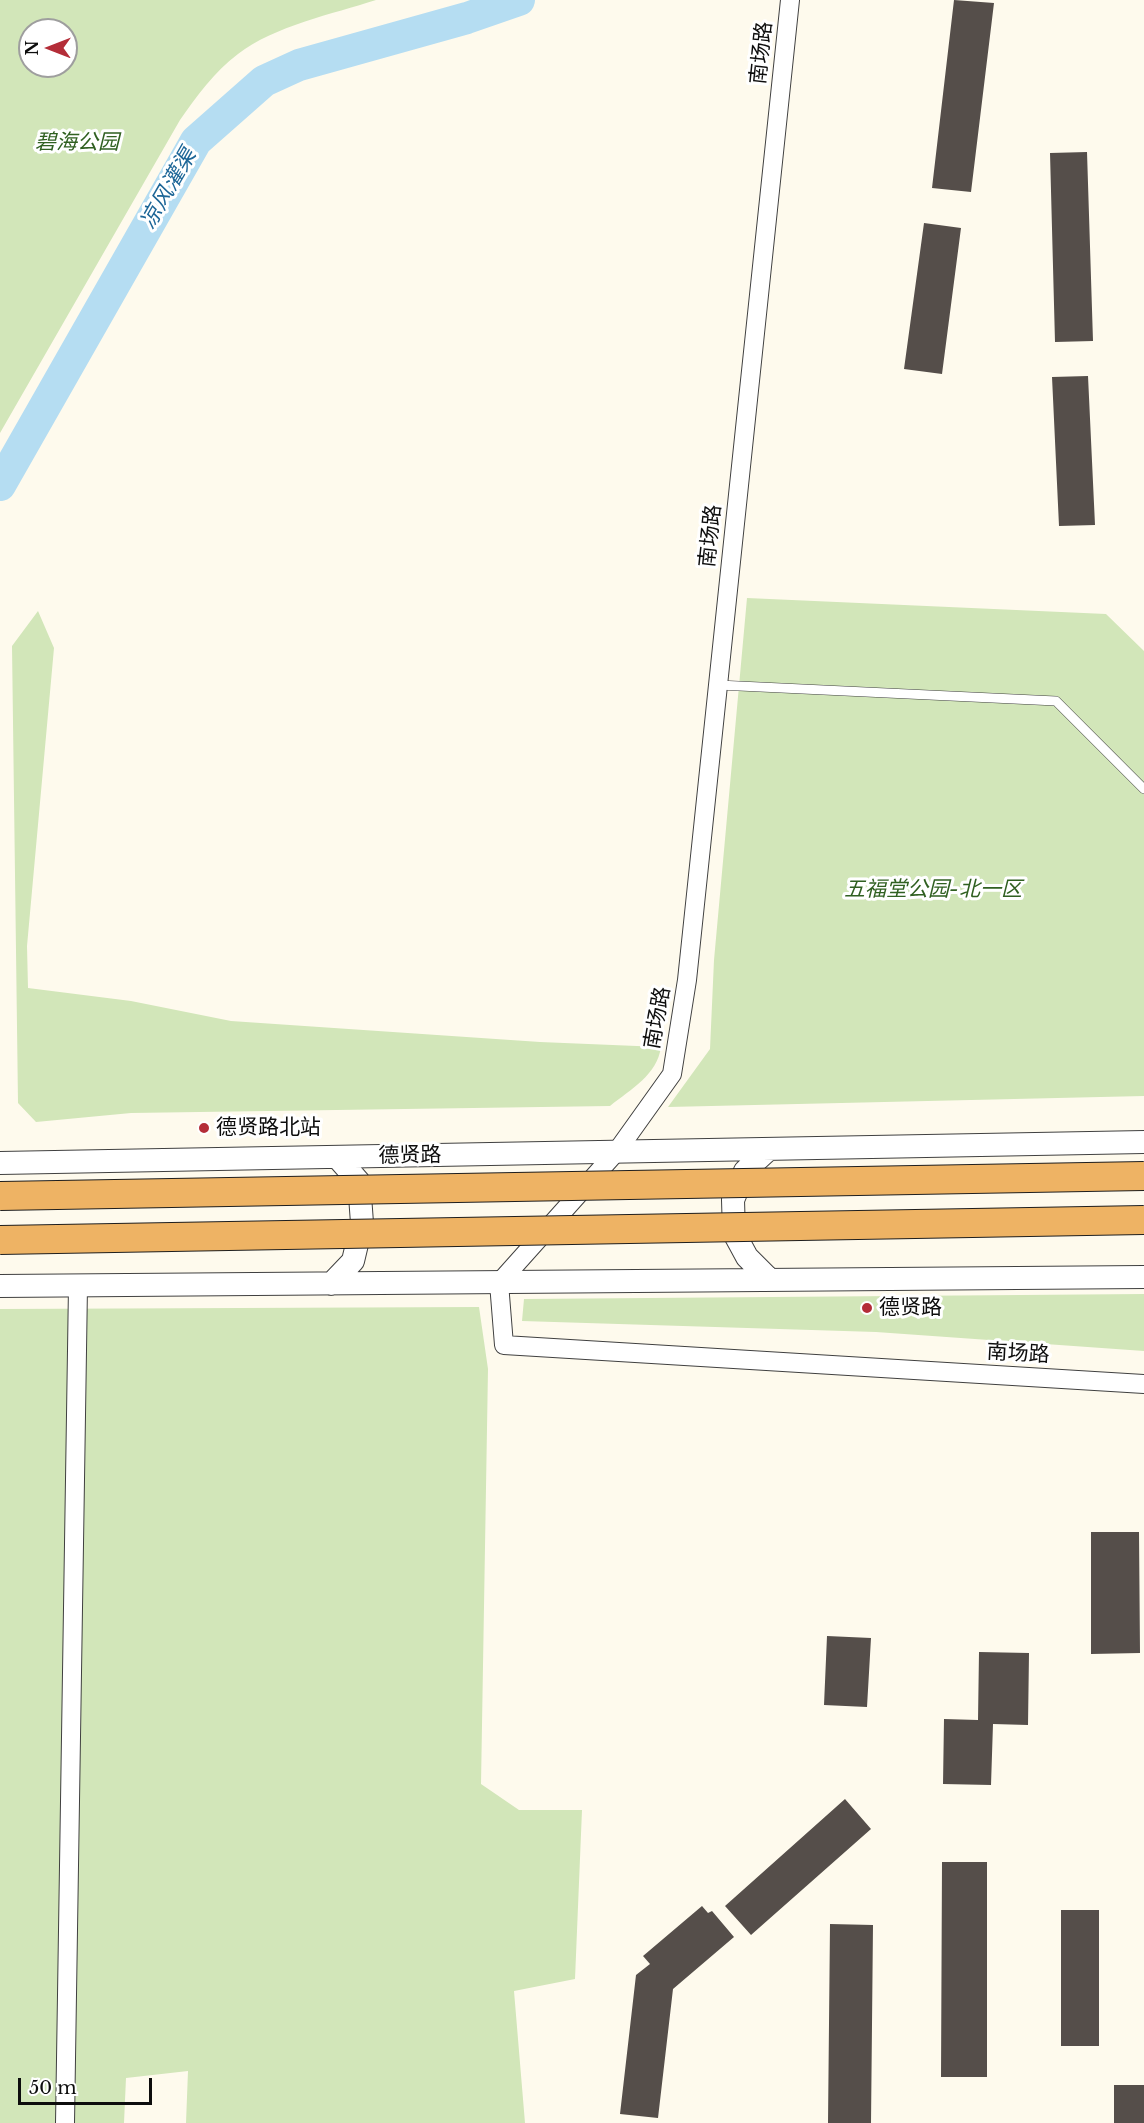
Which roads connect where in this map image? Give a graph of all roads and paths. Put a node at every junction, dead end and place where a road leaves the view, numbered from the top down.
1 (790, 0) edge
2 (718, 685) junction
3 (1144, 789) edge
4 (1144, 1142) edge
5 (769, 1149) junction
6 (617, 1151) junction
7 (338, 1158) junction
8 (0, 1163) edge
9 (1144, 1176) edge
10 (0, 1196) edge
11 (1144, 1220) edge
12 (0, 1240) edge
13 (1144, 1277) edge
14 (770, 1280) junction
15 (499, 1283) junction
16 (331, 1284) junction
17 (0, 1286) edge
18 (78, 1286) junction
19 (1144, 1384) edge
20 (65, 2123) edge

1 - 2 street, 南场路
2 - 3 lane
2 - 6 street, 南场路
4 - 5 street, 德贤路
5 - 6 street, 德贤路
5 - 14 street
6 - 7 street, 德贤路
6 - 15 street, 南场路
7 - 8 street, 德贤路
7 - 16 street
9 - 10 highway, 德贤路, bridge
11 - 12 highway, bridge
13 - 14 street
14 - 15 street
15 - 16 street
15 - 19 street, 南场路
16 - 18 street
17 - 18 street
18 - 20 street

